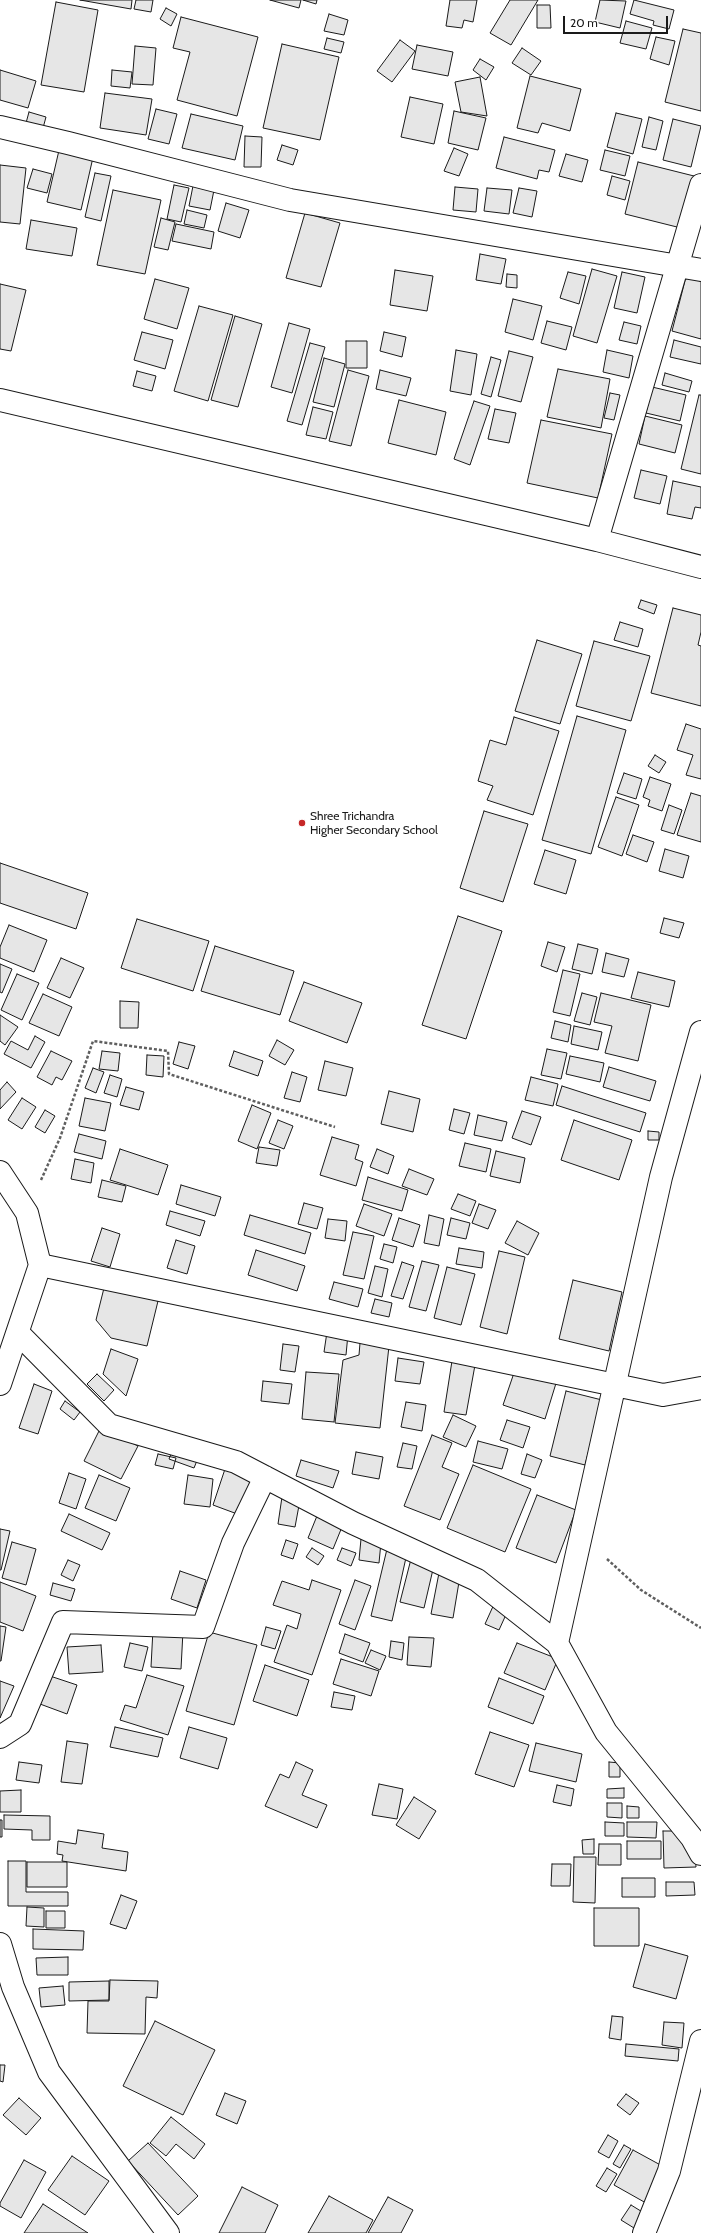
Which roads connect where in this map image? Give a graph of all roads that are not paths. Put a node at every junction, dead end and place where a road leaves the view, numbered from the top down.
1 (0, 127) edge
2 (701, 185) edge
3 (678, 266) junction
4 (701, 270) edge
5 (0, 400) edge
6 (597, 540) junction
7 (701, 567) edge
8 (701, 1032) edge
9 (0, 1172) edge
10 (40, 1265) junction
11 (18, 1333) junction
12 (0, 1384) edge
13 (615, 1385) junction
14 (701, 1388) edge
15 (265, 1477) junction
16 (557, 1643) junction
17 (0, 1737) edge
18 (701, 1854) edge
19 (0, 1944) edge
20 (701, 2041) edge
21 (168, 2233) edge
22 (644, 2233) edge

1 - 3 street
2 - 3 street
3 - 4 street
3 - 6 street
5 - 6 street
6 - 7 street
8 - 13 street
9 - 10 street
10 - 11 street
10 - 13 street
11 - 12 street
11 - 15 street
13 - 14 street
13 - 16 street
15 - 16 street
15 - 17 street
16 - 18 street
19 - 21 street
20 - 22 street

